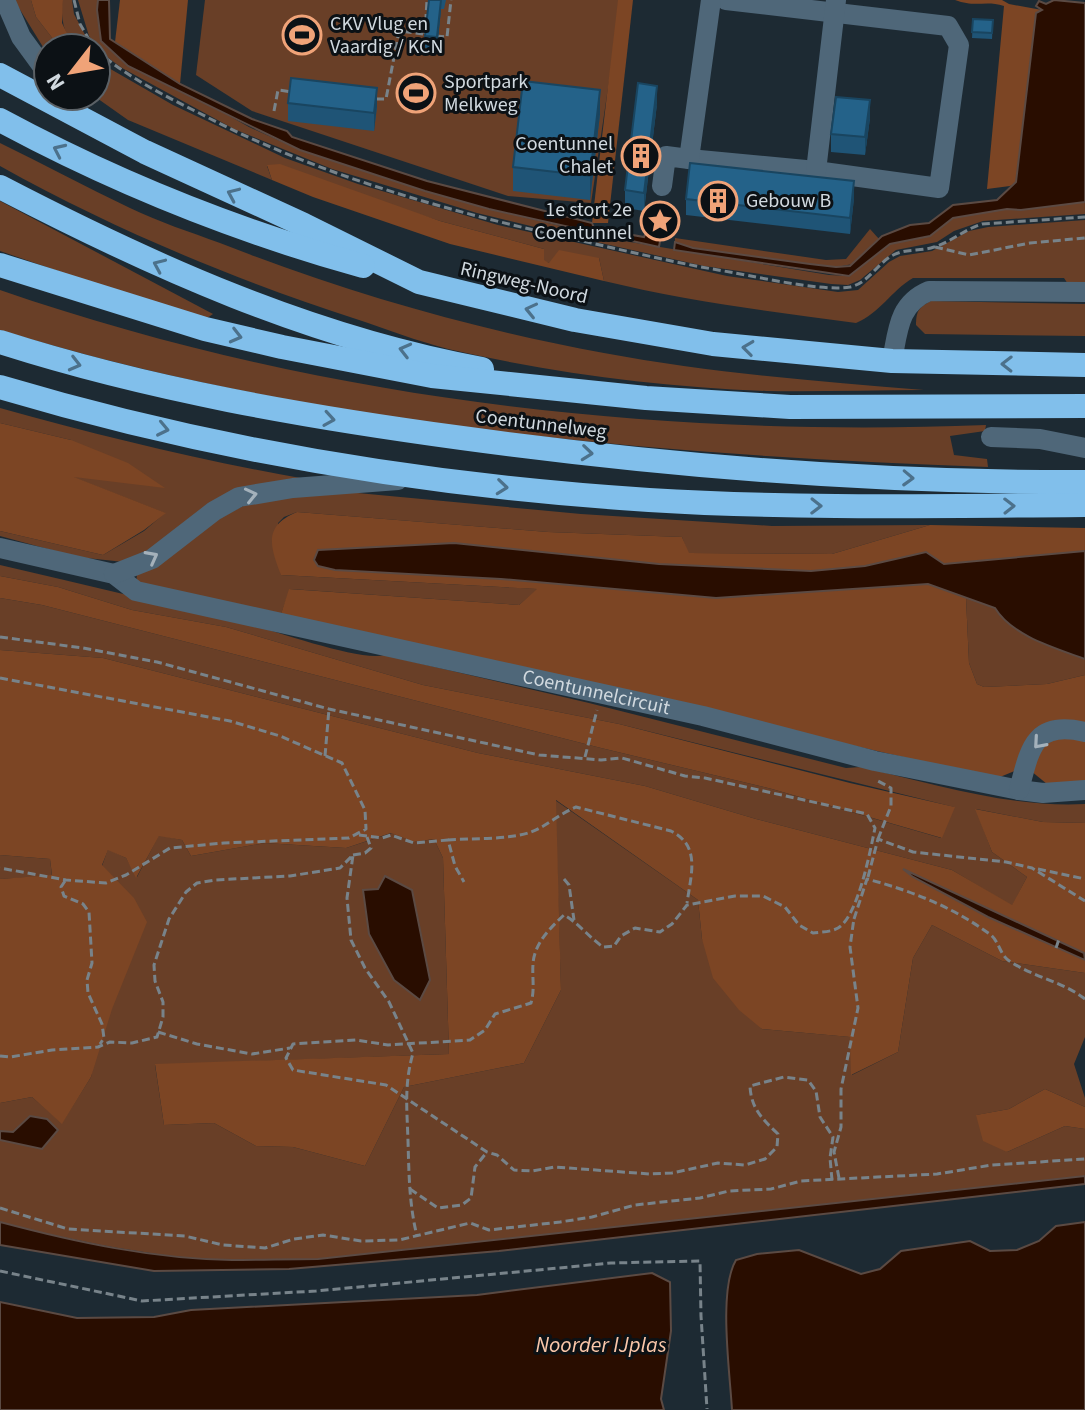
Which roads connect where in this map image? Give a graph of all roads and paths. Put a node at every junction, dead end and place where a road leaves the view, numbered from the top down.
1 (5, 0) edge
2 (74, 0) edge
3 (427, 0) edge
4 (451, 0) edge
5 (711, 0) edge
6 (726, 0) edge
7 (776, 3) edge
8 (835, 6) edge
9 (85, 32) edge
10 (423, 34) junction
11 (32, 52) edge
12 (112, 64) edge
13 (0, 75) edge
14 (293, 92) edge
15 (371, 98) edge
16 (274, 111) dead end
17 (78, 112) edge
18 (0, 120) edge
19 (86, 122) junction
20 (689, 159) junction
21 (816, 171) junction
22 (662, 186) dead end
23 (0, 187) edge
24 (1085, 217) edge
25 (1085, 238) edge
26 (935, 247) junction
27 (0, 265) edge
28 (419, 282) junction
29 (1085, 292) edge
30 (0, 342) edge
31 (892, 361) junction
32 (1085, 365) edge
33 (2, 387) edge
34 (646, 398) junction
35 (1085, 406) edge
36 (991, 437) dead end
37 (1085, 448) edge
38 (424, 478) junction
39 (1085, 482) edge
40 (1073, 505) edge
41 (1085, 514) edge
42 (0, 548) edge
43 (114, 574) junction
44 (0, 637) edge
45 (0, 678) edge
46 (601, 694) junction
47 (329, 709) junction
48 (1085, 732) edge
49 (325, 756) junction
50 (585, 757) junction
51 (875, 761) junction
52 (1019, 790) junction
53 (1085, 790) edge
54 (358, 835) junction
55 (367, 837) junction
56 (878, 839) junction
57 (448, 840) junction
58 (353, 855) junction
59 (0, 868) edge
60 (1032, 868) junction
61 (564, 879) dead end
62 (867, 879) junction
63 (1085, 879) edge
64 (66, 880) junction
65 (464, 882) dead end
66 (1085, 901) edge
67 (687, 905) junction
68 (852, 918) junction
69 (574, 920) junction
70 (1059, 939) dead end
71 (1056, 948) dead end
72 (1085, 999) edge
73 (158, 1032) junction
74 (410, 1044) junction
75 (98, 1047) junction
76 (290, 1048) junction
77 (0, 1056) edge
78 (405, 1097) junction
79 (487, 1152) junction
80 (1085, 1159) edge
81 (832, 1180) junction
82 (839, 1180) junction
83 (409, 1188) junction
84 (0, 1208) edge
85 (417, 1236) junction
86 (0, 1271) edge
87 (707, 1409) edge

1 - 11 lane
2 - 9 path
3 - 10 path
4 - 10 path
5 - 20 lane
6 - 7 lane
7 - 8 lane
8 - 21 lane
8 - 21 lane
10 - 15 path
12 - 26 path
13 - 19 highway, Ringweg-Noord
14 - 16 path
17 - 19 lane
28 -> 18 highway
28 -> 19 highway, Ringweg-Noord
20 - 21 lane
20 - 22 lane
34 -> 23 highway
24 - 26 path
25 - 26 path
27 -> 34 highway
31 -> 28 highway, Ringweg-Noord
29 - 31 lane
30 -> 39 highway, Coentunnelweg
32 -> 31 highway, Ringweg-Noord
33 -> 38 highway
34 - 35 highway
36 - 37 lane
38 -> 40 highway
43 -> 38 lane
40 - 41 lane
42 - 43 lane, Coentunnelcircuit
43 - 46 lane, Coentunnelcircuit
44 - 47 path
45 - 49 path
46 - 50 path
46 - 51 lane, Coentunnelcircuit
47 - 49 path
47 - 50 path
48 -> 52 lane
49 - 54 path
50 - 68 path
51 - 52 lane, Coentunnelcircuit
51 - 56 path
52 - 53 lane, Coentunnelcircuit
54 - 55 path
54 - 64 path
55 - 57 path
55 - 58 path
56 - 60 path
56 - 62 path
57 - 65 path
57 - 67 path
58 - 73 path
58 - 74 path
59 - 64 path
60 - 63 path
60 - 66 path
61 - 69 path
62 - 68 path
62 - 72 path
64 - 75 path
67 - 68 path
67 - 69 path
68 - 82 path
69 - 74 path
70 - 71 path
73 - 75 path
73 - 76 path
74 - 76 path
74 - 78 path
75 - 77 path
76 - 78 path
78 - 79 path
78 - 83 path
79 - 81 path
79 - 83 path
80 - 82 path
81 - 82 path
81 - 85 path
83 - 85 path
84 - 85 path
86 - 87 path

